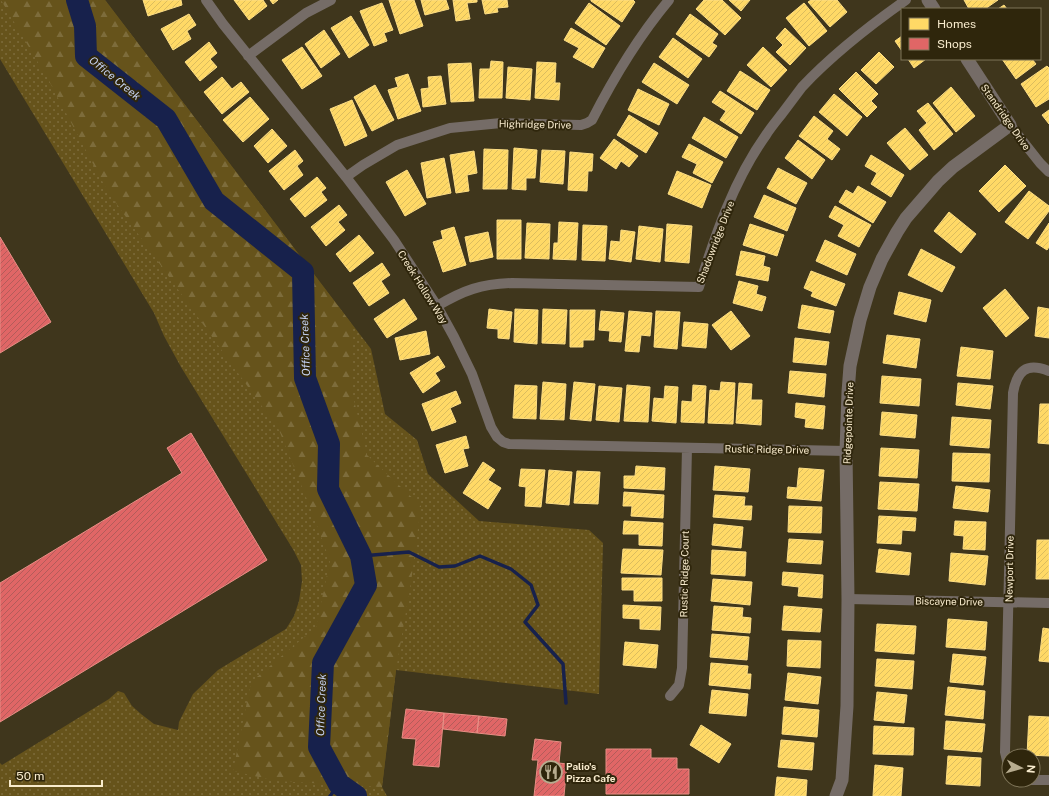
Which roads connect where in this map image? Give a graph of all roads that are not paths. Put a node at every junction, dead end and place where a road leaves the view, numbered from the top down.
1 (206, 0) edge
2 (331, 0) edge
3 (668, 0) edge
4 (906, 0) edge
5 (248, 56) junction
6 (968, 60) edge
7 (1010, 125) junction
8 (1049, 172) edge
9 (346, 177) junction
10 (437, 306) junction
11 (1049, 371) edge
12 (687, 448) junction
13 (846, 451) junction
14 (848, 599) junction
15 (1008, 602) junction
16 (1049, 603) edge
17 (670, 696) dead end
18 (1005, 748) edge
19 (842, 780) junction
20 (836, 796) edge
21 (846, 796) edge

1 - 5 street, Creek Hollow Way
2 - 5 street
3 - 9 street, Highridge Drive
4 - 10 street, Shadowridge Drive
5 - 9 street, Creek Hollow Way
6 - 7 street, Standridge Drive
7 - 8 street, Standridge Drive
7 - 13 street, Ridgepointe Drive
9 - 10 street, Creek Hollow Way
10 - 12 street, Creek Hollow Way
11 - 15 street, Newport Drive
12 - 13 street, Rustic Ridge Drive
12 - 17 street, Rustic Ridge Court
13 - 14 street, Ridgepointe Drive
14 - 15 street, Biscayne Drive
14 - 19 street, Ridgepointe Drive
15 - 16 street, Biscayne Drive
15 - 18 street, Newport Drive
19 - 20 street, Ridgepointe Drive
19 - 21 street, Ridgepointe Drive

